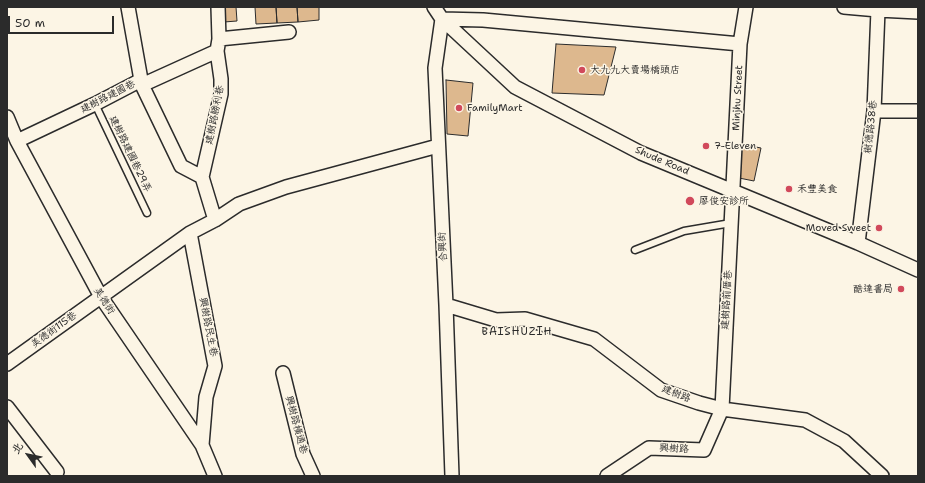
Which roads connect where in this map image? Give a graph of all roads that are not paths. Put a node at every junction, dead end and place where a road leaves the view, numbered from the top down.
1 (128, 7) edge
2 (218, 7) edge
3 (434, 7) edge
4 (746, 7) edge
5 (844, 7) edge
6 (878, 10) junction
7 (918, 12) edge
8 (442, 19) junction
9 (289, 32) dead end
10 (740, 44) junction
11 (218, 45) junction
12 (141, 82) junction
13 (95, 104) junction
14 (874, 111) junction
15 (918, 111) edge
16 (7, 117) edge
17 (17, 141) junction
18 (438, 146) junction
19 (202, 177) junction
20 (733, 190) junction
21 (148, 213) dead end
22 (215, 220) junction
23 (731, 223) junction
24 (190, 233) junction
25 (858, 243) junction
26 (635, 250) dead end
27 (918, 270) edge
28 (100, 297) junction
29 (446, 305) junction
30 (7, 364) edge
31 (283, 373) dead end
32 (7, 407) edge
33 (722, 409) junction
34 (202, 445) junction
35 (57, 472) dead end
36 (215, 476) edge
37 (313, 476) edge
38 (452, 476) edge
39 (607, 476) edge
40 (882, 476) edge

1 - 12 street
2 - 11 street, 建樹路勝利巷
3 - 8 street, Shude Road
4 - 10 street, Minjhu Street
5 - 6 street
6 - 7 street
6 - 14 street, 樹德路38巷
8 - 10 street
8 - 18 street, 合興街
8 - 20 street, Shude Road
9 - 11 street, 建樹路建國巷
10 - 20 street, Minjhu Street
11 - 12 street, 建樹路建國巷
11 - 19 street, 建樹路勝利巷
12 - 13 street, 建樹路建國巷
12 - 19 street
13 - 17 street, 建樹路建國巷
13 - 21 lane, 建樹路建國巷29弄
14 - 15 street
14 - 25 street, 樹德路38巷
16 - 17 street, 美德街
17 - 28 street, 美德街
18 - 22 street, 美德街115巷
18 - 29 street, 合興街
19 - 22 street, 建樹路勝利巷
20 - 23 street, 建樹路前厝巷
20 - 25 street, Shude Road
22 - 24 street, 美德街115巷
23 - 26 lane
23 - 33 street, 建樹路前厝巷
24 - 28 street, 美德街115巷
24 - 34 street, 興樹路民生巷
25 - 27 street, Shude Road
28 - 30 street, 美德街115巷
28 - 34 street, 美德街
29 - 33 street, 建樹路
29 - 38 street, 合興街
31 - 37 street, 興樹路橫通巷
32 - 35 street
33 - 39 street, 興樹路
33 - 40 street, 建樹路
34 - 36 street, 美德街

